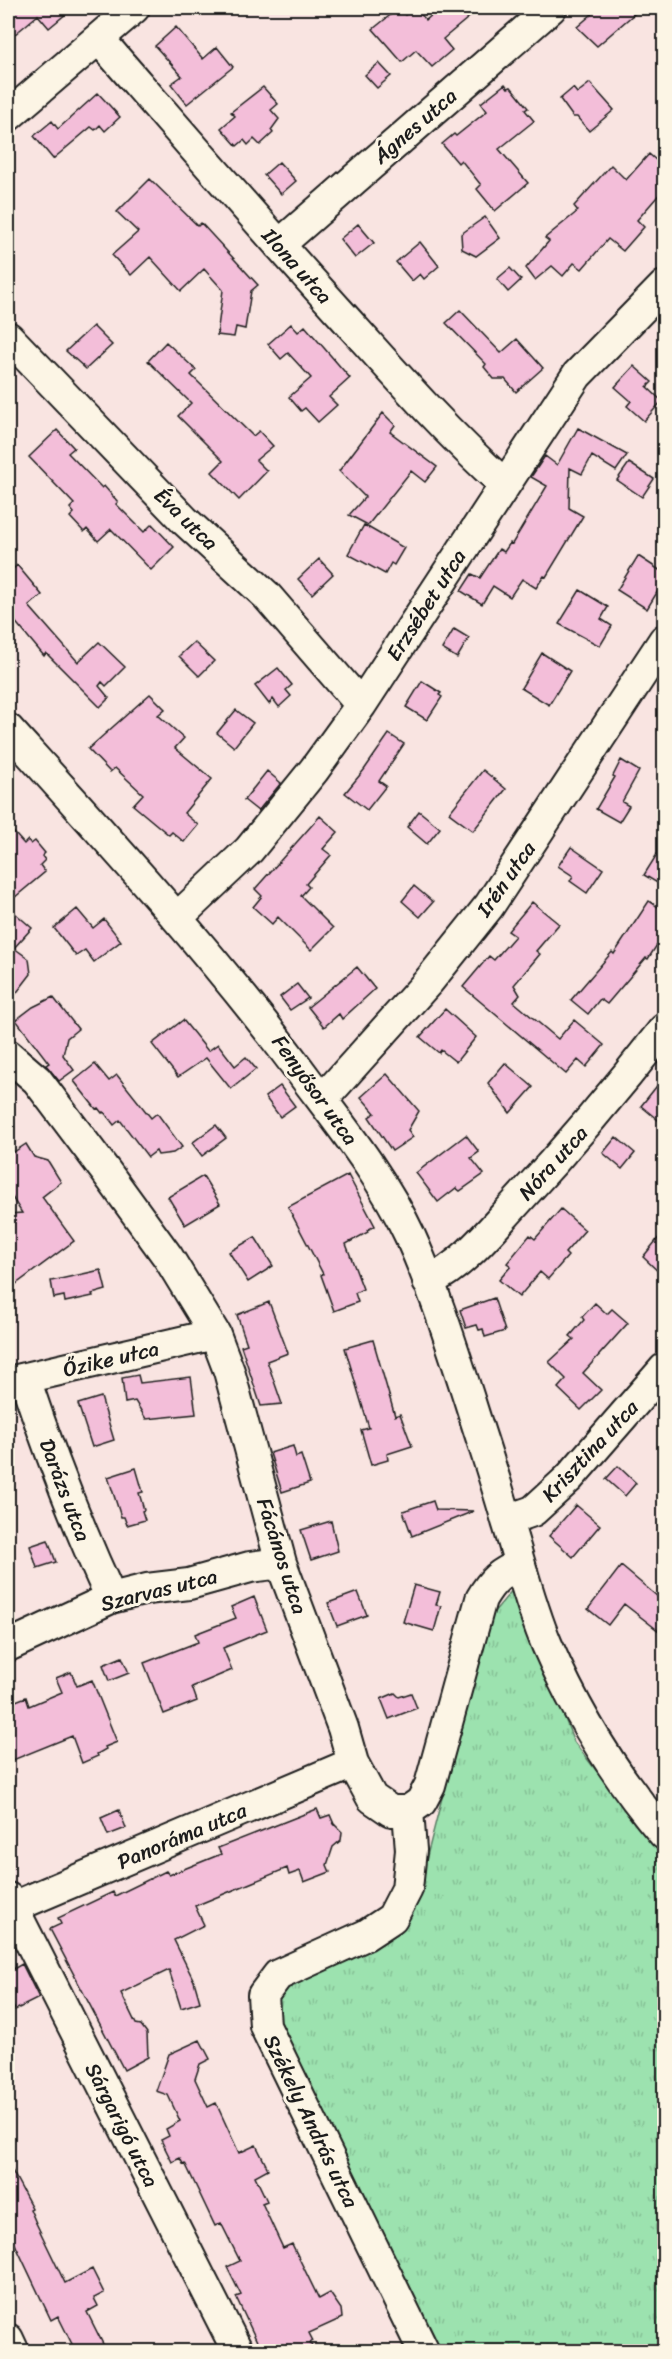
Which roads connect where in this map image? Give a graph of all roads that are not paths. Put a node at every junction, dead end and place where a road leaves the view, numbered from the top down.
1 (134, 8) edge
2 (551, 8) edge
3 (99, 39) junction
4 (8, 116) edge
5 (279, 246) junction
6 (664, 286) edge
7 (8, 337) edge
8 (504, 484) junction
9 (664, 640) edge
10 (362, 705) junction
11 (8, 729) edge
12 (178, 917) junction
13 (664, 1029) edge
14 (8, 1054) edge
15 (322, 1100) junction
16 (428, 1281) junction
17 (215, 1335) junction
18 (16, 1381) edge
19 (660, 1385) edge
20 (507, 1520) junction
21 (281, 1563) junction
22 (520, 1565) junction
23 (111, 1598) junction
24 (8, 1646) edge
25 (353, 1763) junction
26 (408, 1811) junction
27 (664, 1834) edge
28 (9, 1903) edge
29 (8, 2339) edge
30 (14, 2352) edge
31 (238, 2352) edge
32 (424, 2352) edge

1 - 3 street
2 - 5 street, Ágnes utca
3 - 4 street
3 - 5 street, Ilona utca
5 - 8 street, Ilona utca
6 - 8 street, Erzsébet utca
7 - 10 street, Éva utca
8 - 10 street, Erzsébet utca
9 - 15 street, Irén utca
10 - 12 street, Erzsébet utca
11 - 12 street, Fenyősor utca
12 - 15 street, Fenyősor utca
13 - 16 street, Nóra utca
14 - 17 street, Fácános utca
15 - 16 street, Fenyősor utca
16 - 20 street, Fenyősor utca
17 - 18 street, Őzike utca
17 - 21 street, Fácános utca
18 - 23 street, Darázs utca
19 - 20 street, Krisztina utca
20 - 22 street, Fenyősor utca
21 - 23 street, Szarvas utca
21 - 25 street, Fácános utca
22 - 26 street
22 - 27 street, Fenyősor utca
23 - 24 street, Szarvas utca
25 - 26 street, Fácános utca
25 - 28 street, Panoráma utca
26 - 32 street, Székely András utca
28 - 31 street, Sárgarigó utca
29 - 30 street

